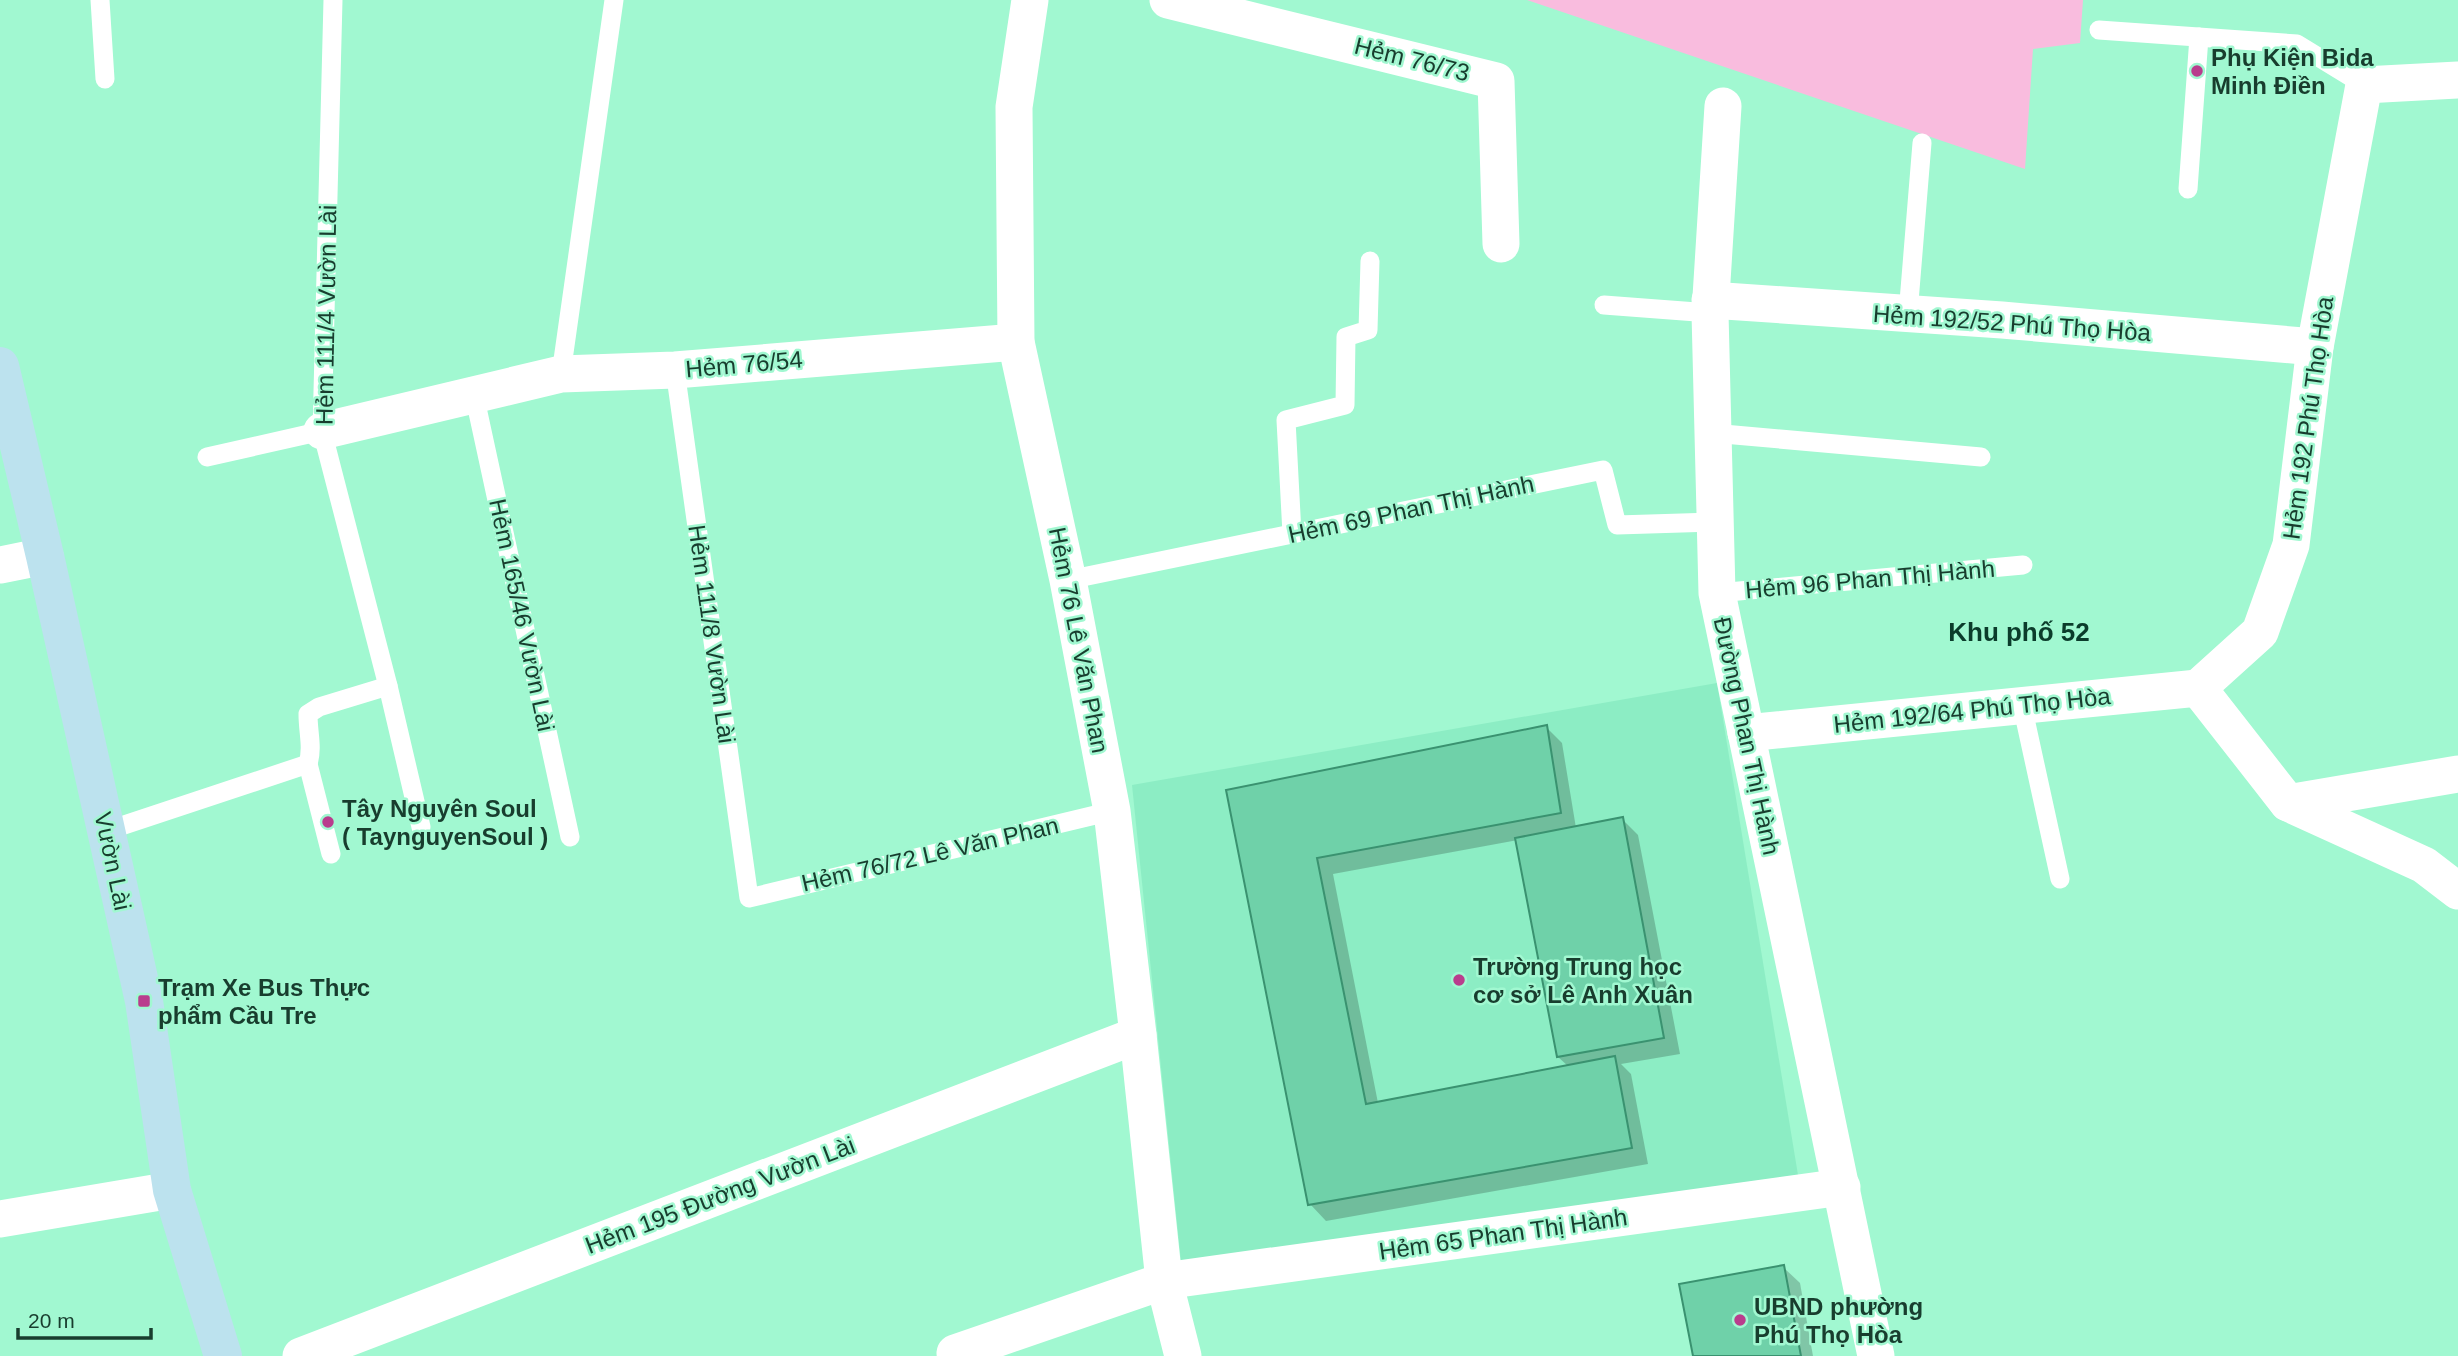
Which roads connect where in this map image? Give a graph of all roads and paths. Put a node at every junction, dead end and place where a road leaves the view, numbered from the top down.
1 (100, 0) edge
2 (333, 0) edge
3 (614, 0) edge
4 (1030, 0) edge
5 (1168, 0) edge
6 (2099, 30) dead end
7 (2199, 37) junction
8 (105, 79) dead end
9 (2458, 80) edge
10 (2364, 85) junction
11 (1723, 106) dead end
12 (1922, 143) dead end
13 (2189, 189) dead end
14 (1502, 244) dead end
15 (1370, 261) dead end
16 (1604, 305) dead end
17 (1710, 306) junction
18 (1908, 314) junction
19 (1016, 342) junction
20 (2315, 347) junction
21 (0, 366) edge
22 (674, 370) junction
23 (561, 374) junction
24 (474, 394) junction
25 (322, 431) junction
26 (1712, 433) junction
27 (207, 457) dead end
28 (1981, 457) dead end
29 (1714, 522) junction
30 (1292, 534) junction
31 (45, 556) junction
32 (0, 565) edge
33 (2023, 565) dead end
34 (1068, 580) junction
35 (1717, 593) junction
36 (388, 686) junction
37 (2198, 688) junction
38 (2022, 705) junction
39 (1746, 733) junction
40 (308, 764) junction
41 (2458, 774) edge
42 (2288, 803) junction
43 (1112, 811) junction
44 (421, 827) dead end
45 (106, 831) junction
46 (570, 837) dead end
47 (331, 854) dead end
48 (2060, 879) dead end
49 (2458, 891) edge
50 (749, 898) joint
51 (1138, 1035) junction
52 (1842, 1187) junction
53 (172, 1191) junction
54 (0, 1219) edge
55 (1164, 1281) junction
56 (955, 1353) dead end
57 (223, 1356) edge
58 (301, 1356) edge
59 (1183, 1356) edge
60 (1876, 1356) edge

1 - 8 lane
2 - 25 lane, Hẻm 111/4 Vườn Lài
3 - 23 lane
4 - 19 street, Hẻm 76 Lê Văn Phan
5 - 14 street, Hẻm 76/73
6 - 7 lane
7 - 10 lane
7 - 13 lane
9 - 10 street
10 - 20 street, Hẻm 192 Phú Thọ Hòa
11 - 17 street, Đường Phan Thị Hành
12 - 18 lane
15 - 30 lane
16 - 17 lane
17 - 18 street, Hẻm 192/52 Phú Thọ Hòa
17 - 26 street, Đường Phan Thị Hành
18 - 20 street, Hẻm 192/52 Phú Thọ Hòa
19 - 22 street, Hẻm 76/54
19 - 34 street, Hẻm 76 Lê Văn Phan
20 - 37 street, Hẻm 192 Phú Thọ Hòa
21 - 31 street, Vườn Lài
22 - 23 street, Hẻm 76/54
22 - 50 lane, Hẻm 111/8 Vườn Lài
23 - 24 street, Hẻm 76/54
24 - 25 street, Hẻm 76/54
24 - 46 lane, Hẻm 165/46 Vườn Lài
25 - 27 lane
25 - 36 lane, Hẻm 111/4 Vườn Lài
26 - 28 lane
26 - 29 street, Đường Phan Thị Hành
29 - 30 lane, Hẻm 69 Phan Thị Hành
29 - 35 street, Đường Phan Thị Hành
30 - 34 lane, Hẻm 69 Phan Thị Hành
31 - 32 street
31 - 45 street, Vườn Lài
33 - 35 lane, Hẻm 96 Phan Thị Hành
34 - 43 street, Hẻm 76 Lê Văn Phan
35 - 39 street, Đường Phan Thị Hành
36 - 40 lane
36 - 44 lane, Hẻm 111/4 Vườn Lài
37 - 38 street, Hẻm 192/64 Phú Thọ Hòa
37 - 42 street
38 - 39 street, Hẻm 192/64 Phú Thọ Hòa
38 - 48 lane
39 - 52 street, Đường Phan Thị Hành
40 - 45 lane
40 - 47 lane
41 - 42 street
42 - 49 street
43 - 50 lane, Hẻm 76/72 Lê Văn Phan
43 - 51 street, Hẻm 76 Lê Văn Phan
45 - 53 street, Vườn Lài
51 - 55 street, Hẻm 76 Lê Văn Phan
51 - 58 street, Hẻm 195 Đường Vườn Lài
52 - 55 street, Hẻm 65 Phan Thị Hành
52 - 60 street, Đường Phan Thị Hành
53 - 54 street
53 - 57 street, Vườn Lài
55 - 56 street, Hẻm 65 Phan Thị Hành
55 - 59 street, Hẻm 76 Lê Văn Phan

